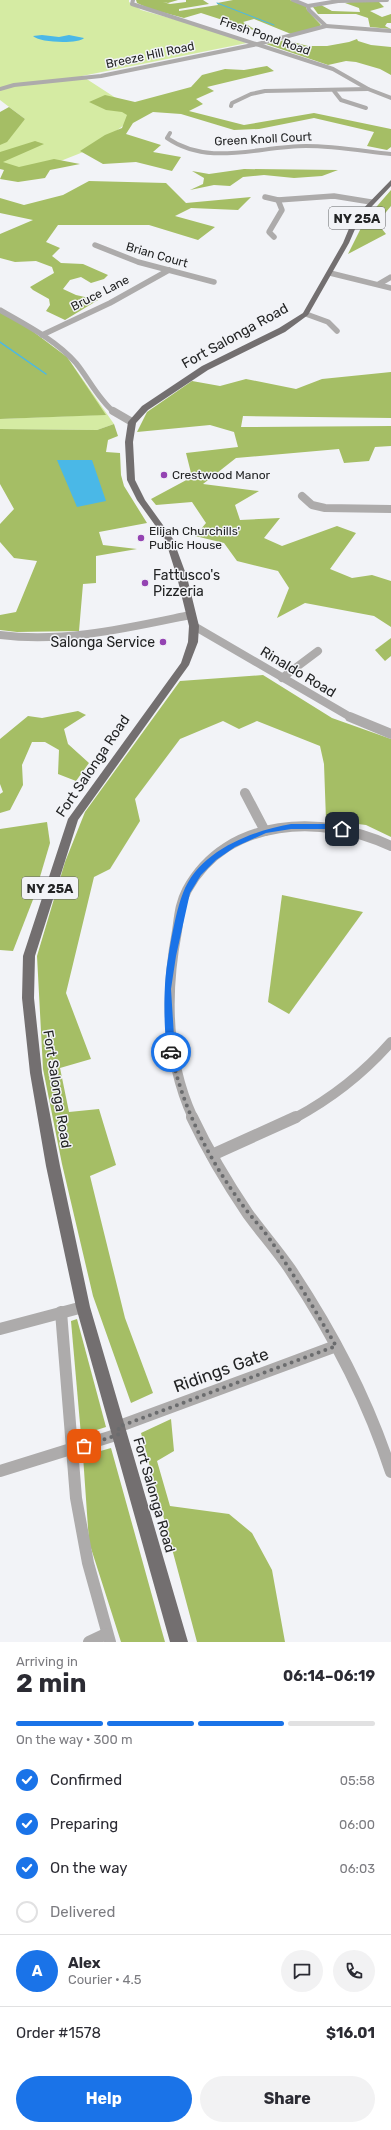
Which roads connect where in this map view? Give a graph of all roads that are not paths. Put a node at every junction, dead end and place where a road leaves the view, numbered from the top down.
1 (133, 0) edge
2 (293, 0) edge
3 (387, 0) edge
4 (379, 1) edge
5 (391, 5) edge
6 (308, 6) junction
7 (326, 26) junction
8 (391, 31) edge
9 (258, 44) junction
10 (0, 89) edge
11 (368, 89) junction
12 (334, 91) junction
13 (391, 98) edge
14 (231, 106) dead end
15 (366, 108) dead end
16 (170, 134) dead end
17 (391, 154) edge
18 (391, 182) edge
19 (265, 197) dead end
20 (278, 200) junction
21 (371, 202) junction
22 (274, 237) dead end
23 (95, 245) dead end
24 (169, 270) junction
25 (330, 274) junction
26 (391, 277) edge
27 (214, 282) dead end
28 (379, 284) junction
29 (391, 288) edge
30 (0, 310) edge
31 (306, 314) junction
32 (337, 331) dead end
33 (42, 335) junction
34 (132, 422) junction
35 (302, 496) dead end
36 (391, 509) edge
37 (192, 621) junction
38 (0, 636) edge
39 (318, 651) dead end
40 (282, 678) junction
41 (391, 734) edge
42 (245, 793) dead end
43 (265, 831) junction
44 (391, 846) edge
45 (391, 1042) edge
46 (212, 1155) junction
47 (83, 1307) junction
48 (61, 1312) junction
49 (0, 1330) edge
50 (336, 1346) junction
51 (118, 1430) junction
52 (73, 1450) junction
53 (0, 1471) edge
54 (391, 1472) edge
55 (108, 1638) edge
56 (89, 1642) edge
57 (179, 1642) edge

1 - 9 street, Fresh Pond Road
2 - 6 street
3 - 4 street
4 - 5 street
4 - 6 street
6 - 7 street
7 - 8 street, Breeze Hill Road
7 - 9 street, Breeze Hill Road
9 - 10 street, Breeze Hill Road
9 - 11 street, Fresh Pond Road
11 - 12 street
11 - 13 street, Fresh Pond Road
12 - 14 street
12 - 15 street
16 - 17 street, Green Knoll Court
18 - 21 main road, Fort Salonga Road / NY 25A
19 - 20 street
20 - 21 street
20 - 22 street
21 - 25 main road, Fort Salonga Road / NY 25A
23 - 24 street, Brian Court
24 - 27 street, Brian Court
24 - 33 street, Bruce Lane
25 - 28 street
25 - 31 main road, Fort Salonga Road / NY 25A
26 - 28 street
28 - 29 street
30 - 33 street
31 - 32 street
31 - 34 main road, Fort Salonga Road / NY 25A
33 - 34 street
34 - 37 main road, Fort Salonga Road / NY 25A
35 - 36 street
37 - 38 street
37 - 40 street, Rinaldo Road
37 - 47 main road, Fort Salonga Road / NY 25A
39 - 40 street
40 - 41 street, Rinaldo Road
42 - 43 street
43 - 44 street
43 - 46 street
45 - 46 street
46 - 50 street
47 - 48 street
47 - 51 main road, Fort Salonga Road / NY 25A
48 - 49 street
48 - 52 street
50 - 51 street, Ridings Gate
50 - 54 street
51 - 52 street, Ridings Gate
51 - 57 main road, Fort Salonga Road / NY 25A
52 - 53 street, Ridings Gate
52 - 55 street
55 - 56 street

